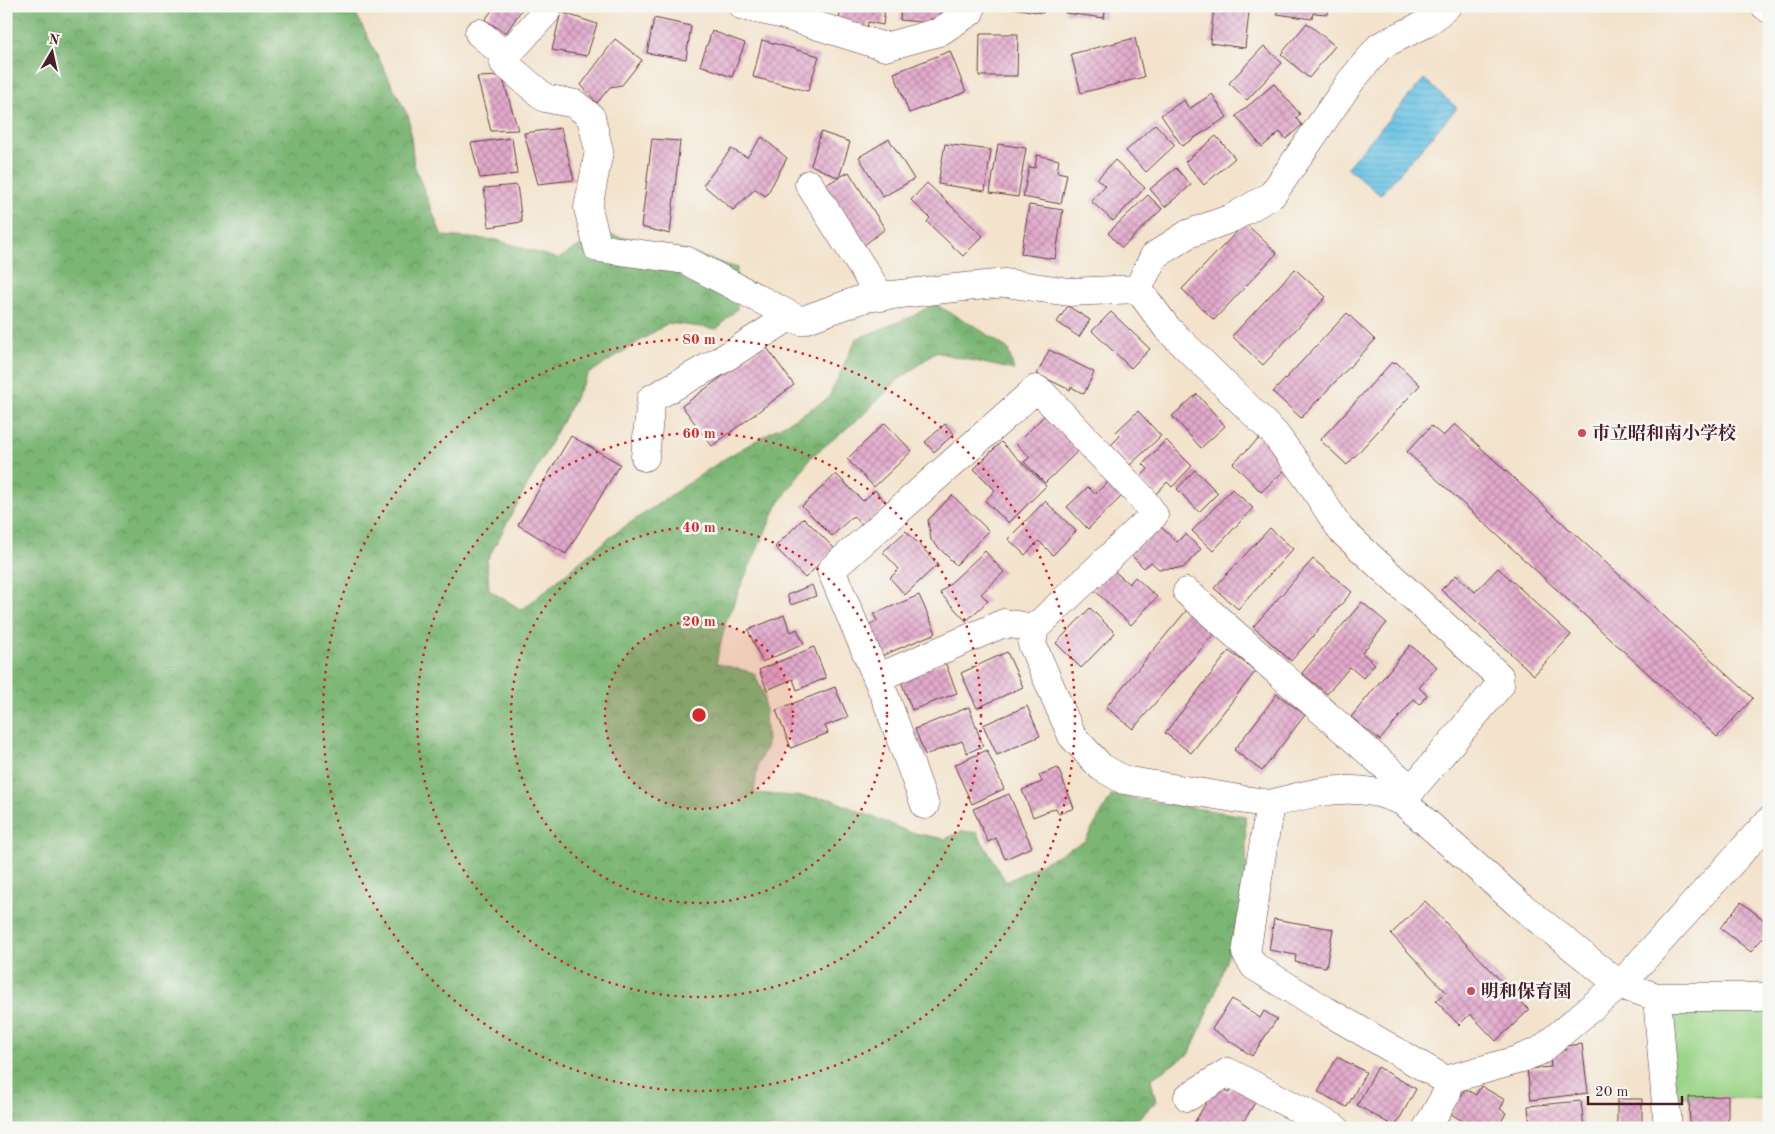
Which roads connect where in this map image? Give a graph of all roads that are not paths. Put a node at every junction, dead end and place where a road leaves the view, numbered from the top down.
1 (548, 6) edge
2 (743, 6) edge
3 (971, 6) edge
4 (1447, 6) edge
5 (1765, 6) edge
6 (1769, 8) edge
7 (818, 16) edge
8 (479, 33) dead end
9 (506, 56) junction
10 (809, 184) dead end
11 (1138, 289) junction
12 (881, 297) junction
13 (791, 316) junction
14 (645, 457) dead end
15 (1187, 592) dead end
16 (1035, 628) junction
17 (877, 678) junction
18 (1407, 795) junction
19 (1270, 804) junction
20 (925, 805) dead end
21 (1769, 821) edge
22 (1620, 985) junction
23 (1657, 997) junction
24 (1769, 997) edge
25 (1446, 1080) junction
26 (1188, 1097) dead end
27 (1334, 1128) edge
28 (1427, 1128) edge
29 (1668, 1128) edge

1 - 9 street
2 - 7 street
3 - 7 street
4 - 11 street
5 - 6 street
8 - 9 street
9 - 13 street
10 - 12 street
11 - 12 street
11 - 18 street
12 - 13 street
13 - 14 street
15 - 18 street
16 - 17 street
16 - 17 street
16 - 19 street
17 - 20 street
18 - 19 street
18 - 22 street
19 - 25 street
21 - 22 street
22 - 23 street
22 - 25 street
23 - 24 street
23 - 29 street
25 - 28 street
26 - 27 street

